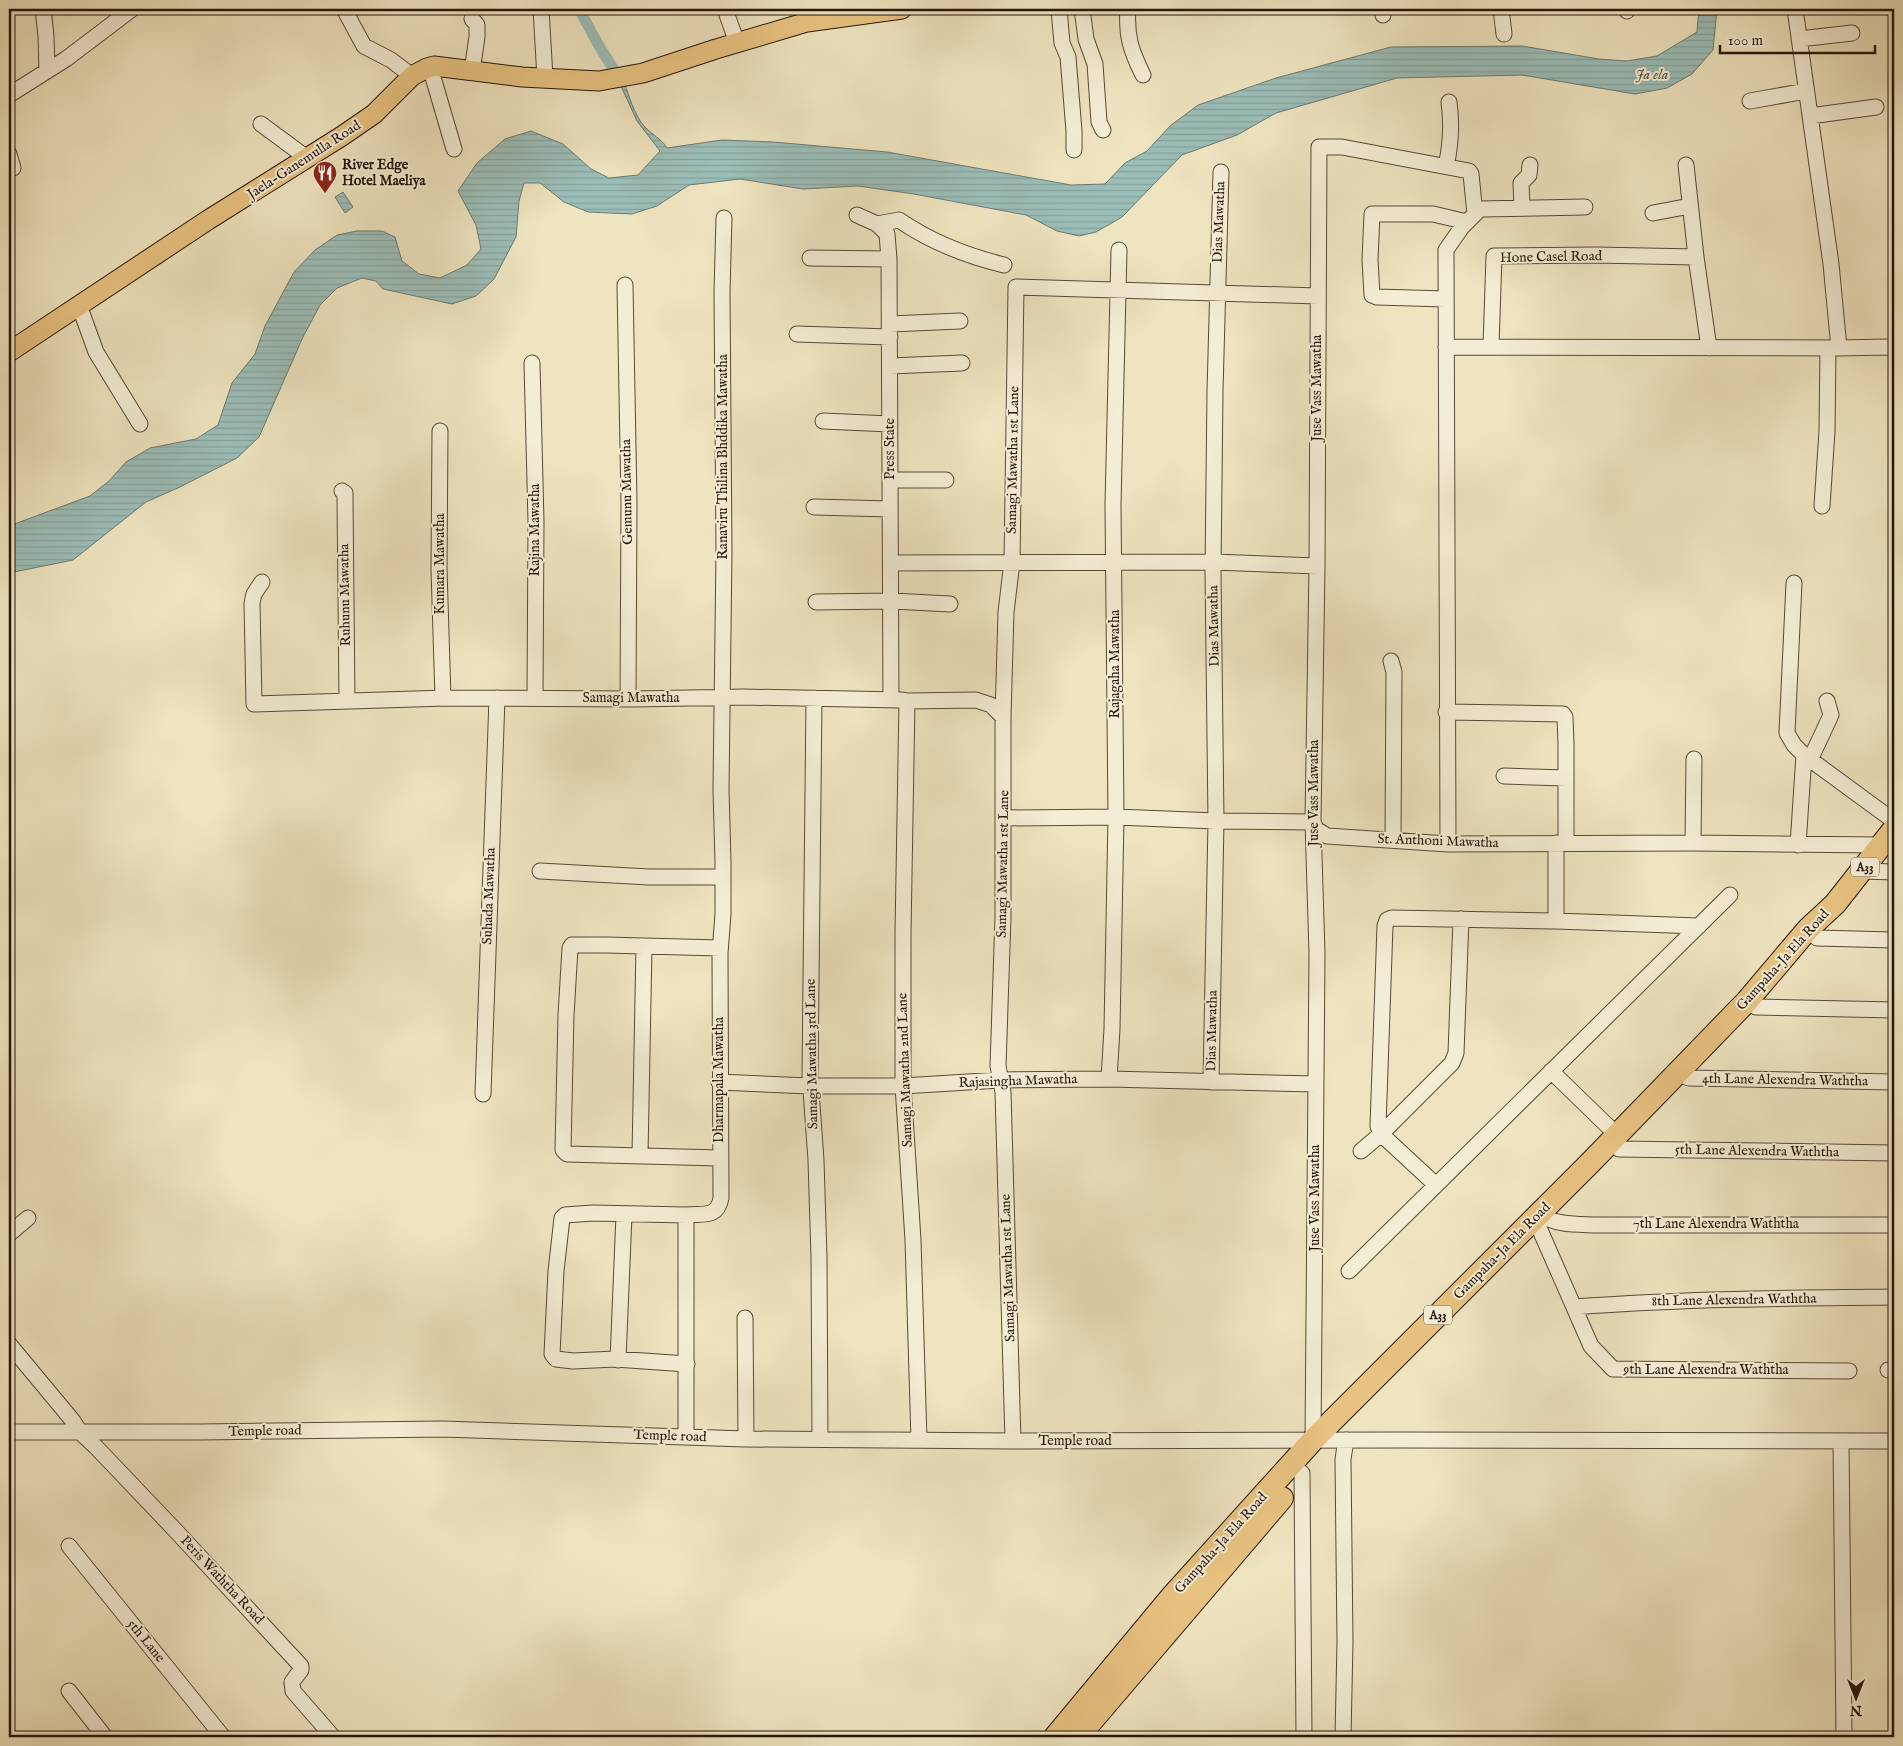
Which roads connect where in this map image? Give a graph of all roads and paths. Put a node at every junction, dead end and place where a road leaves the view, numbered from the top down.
1 (43, 9) edge
2 (132, 9) edge
3 (344, 9) edge
4 (541, 9) edge
5 (725, 9) edge
6 (902, 9) edge
7 (1059, 9) edge
8 (1082, 9) edge
9 (1128, 9) edge
10 (1501, 9) edge
11 (1795, 9) edge
12 (472, 19) dead end
13 (1852, 33) dead end
14 (1504, 34) dead end
15 (1799, 39) junction
16 (737, 43) junction
17 (430, 67) junction
18 (48, 71) junction
19 (472, 71) junction
20 (1143, 75) dead end
21 (412, 76) junction
22 (545, 78) junction
23 (1806, 91) junction
24 (9, 95) edge
25 (1750, 100) dead end
26 (1449, 102) dead end
27 (1876, 107) dead end
28 (1810, 116) junction
29 (261, 124) dead end
30 (1103, 130) dead end
31 (454, 149) dead end
32 (1074, 150) dead end
33 (307, 158) junction
34 (1530, 165) dead end
35 (1686, 165) dead end
36 (1446, 166) junction
37 (1221, 172) dead end
38 (1690, 206) junction
39 (1585, 207) dead end
40 (1522, 208) junction
41 (1653, 213) dead end
42 (857, 215) dead end
43 (724, 218) dead end
44 (1471, 218) junction
45 (877, 224) junction
46 (1119, 250) dead end
47 (1696, 257) junction
48 (810, 258) dead end
49 (889, 259) junction
50 (1004, 265) dead end
51 (625, 285) dead end
52 (1119, 291) junction
53 (1217, 293) junction
54 (1318, 296) junction
55 (1446, 299) junction
56 (79, 306) junction
57 (960, 321) dead end
58 (890, 330) junction
59 (797, 334) dead end
60 (1491, 346) junction
61 (1446, 347) junction
62 (1709, 348) junction
63 (1833, 348) junction
64 (1894, 349) edge
65 (9, 352) edge
66 (532, 363) dead end
67 (962, 364) dead end
68 (890, 366) junction
69 (823, 421) dead end
70 (140, 424) dead end
71 (890, 424) junction
72 (440, 431) dead end
73 (890, 480) junction
74 (946, 480) dead end
75 (342, 490) dead end
76 (1822, 506) dead end
77 (814, 507) dead end
78 (890, 509) junction
79 (1012, 562) junction
80 (1214, 562) junction
81 (891, 563) junction
82 (1114, 564) junction
83 (1317, 566) junction
84 (262, 582) dead end
85 (1794, 582) dead end
86 (892, 601) junction
87 (816, 602) dead end
88 (950, 604) dead end
89 (1391, 661) dead end
90 (722, 697) junction
91 (443, 698) junction
92 (497, 698) junction
93 (535, 698) junction
94 (628, 698) junction
95 (814, 698) junction
96 (891, 700) junction
97 (347, 701) junction
98 (907, 701) junction
99 (1827, 701) dead end
100 (1446, 712) junction
101 (1003, 717) junction
102 (1807, 757) junction
103 (1694, 759) dead end
104 (1504, 776) dead end
105 (1566, 778) junction
106 (1116, 817) junction
107 (1004, 818) junction
108 (1216, 821) junction
109 (1894, 821) edge
110 (1313, 822) junction
111 (1887, 837) edge
112 (1393, 840) junction
113 (1561, 843) junction
114 (1693, 843) junction
115 (1448, 844) junction
116 (1798, 845) junction
117 (540, 871) dead end
118 (1861, 872) junction
119 (1894, 872) edge
120 (723, 877) junction
121 (1730, 895) dead end
122 (1835, 904) junction
123 (1461, 919) junction
124 (1556, 920) junction
125 (1699, 926) junction
126 (1817, 938) junction
127 (1894, 940) edge
128 (644, 946) junction
129 (720, 948) junction
130 (1756, 1008) junction
131 (1894, 1010) edge
132 (1551, 1071) junction
133 (1683, 1075) junction
134 (1109, 1079) junction
135 (1000, 1080) junction
136 (720, 1082) junction
137 (1211, 1082) junction
138 (1894, 1082) edge
139 (1316, 1084) junction
140 (810, 1086) junction
141 (903, 1086) junction
142 (483, 1094) dead end
143 (1381, 1134) junction
144 (1618, 1142) junction
145 (1361, 1151) dead end
146 (1894, 1153) edge
147 (640, 1155) junction
148 (719, 1158) junction
149 (1436, 1185) junction
150 (624, 1215) junction
151 (686, 1215) junction
152 (28, 1218) dead end
153 (1540, 1221) junction
154 (1894, 1225) edge
155 (9, 1234) edge
156 (1349, 1271) dead end
157 (1894, 1297) edge
158 (1574, 1307) junction
159 (745, 1318) dead end
160 (9, 1344) edge
161 (618, 1360) junction
162 (687, 1364) junction
163 (1849, 1371) dead end
164 (9, 1432) edge
165 (80, 1432) junction
166 (686, 1437) junction
167 (746, 1439) junction
168 (820, 1439) junction
169 (919, 1440) junction
170 (1330, 1440) junction
171 (1013, 1441) junction
172 (1841, 1441) junction
173 (1894, 1441) edge
174 (1302, 1473) junction
175 (70, 1546) dead end
176 (69, 1691) dead end
177 (105, 1737) edge
178 (223, 1737) edge
179 (333, 1737) edge
180 (1054, 1737) edge
181 (1078, 1737) edge
182 (1304, 1737) edge
183 (1343, 1737) edge
184 (1844, 1737) edge

1 - 18 street
2 - 18 street
3 - 21 street
4 - 22 street
5 - 16 street
6 - 16 main road
7 - 32 street
8 - 30 street
9 - 20 street
10 - 14 street
11 - 15 street
12 - 19 street
13 - 15 street
15 - 23 street
16 - 22 main road
17 - 19 main road
17 - 21 main road, Jaela-Ganemulla Road
17 - 31 street
18 - 24 street
19 - 22 main road
21 - 33 main road, Jaela-Ganemulla Road
23 - 25 street
23 - 28 street
26 - 36 street
27 - 28 street
28 - 63 street
29 - 33 street
33 - 56 main road, Jaela-Ganemulla Road
34 - 40 street
35 - 38 street
36 - 44 street
36 - 54 street, Juse Vass Mawatha
37 - 53 street, Dias Mawatha
38 - 41 street
38 - 47 street
39 - 40 street
40 - 44 street
42 - 45 street
43 - 90 street, Ranaviru Thilina Bhddika Mawatha
44 - 55 street
44 - 55 street
45 - 49 street, Press State
45 - 50 street
46 - 52 street, Rajagaha Mawatha
47 - 60 street, Hone Casel Road
47 - 62 street
48 - 49 street
49 - 58 street, Press State
51 - 94 street, Gemunu Mawatha
52 - 53 street
52 - 79 street, Samagi Mawatha 1st Lane
52 - 82 street, Rajagaha Mawatha
53 - 54 street
53 - 80 street, Dias Mawatha
54 - 83 street, Juse Vass Mawatha
55 - 61 street
56 - 65 main road, Jaela-Ganemulla Road
56 - 70 street
57 - 58 street
58 - 59 street
58 - 68 street, Press State
60 - 61 street
60 - 62 street
61 - 100 street
62 - 63 street
63 - 64 street
63 - 76 street
66 - 93 street, Rajina Mawatha
67 - 68 street
68 - 71 street, Press State
69 - 71 street
71 - 73 street, Press State
72 - 91 street, Kumara Mawatha
73 - 74 street
73 - 78 street, Press State
75 - 97 street, Ruhunu Mawatha
77 - 78 street
78 - 81 street, Press State
79 - 81 street
79 - 82 street
79 - 101 street, Samagi Mawatha 1st Lane
80 - 82 street
80 - 83 street
80 - 108 street, Dias Mawatha
81 - 86 street, Press State
82 - 106 street, Rajagaha Mawatha
83 - 110 street, Juse Vass Mawatha
84 - 97 street, Samagi Mawatha
85 - 102 street
86 - 87 street
86 - 88 street
86 - 96 street, Press State
89 - 112 street
90 - 94 street, Samagi Mawatha
90 - 95 street, Samagi Mawatha
90 - 120 street, Dharmapala Mawatha
91 - 92 street, Samagi Mawatha
91 - 97 street, Samagi Mawatha
92 - 93 street, Samagi Mawatha
92 - 142 street, Suhada Mawatha
93 - 94 street, Samagi Mawatha
95 - 96 street, Samagi Mawatha
95 - 140 street, Samagi Mawatha 3rd Lane
96 - 98 street, Samagi Mawatha
98 - 101 street, Samagi Mawatha
98 - 141 street, Samagi Mawatha 2nd Lane
99 - 102 street
100 - 105 street
100 - 115 street
101 - 107 street, Samagi Mawatha 1st Lane
102 - 109 street
102 - 116 street
103 - 114 street
104 - 105 street
105 - 113 street
106 - 107 street
106 - 108 street
106 - 134 street, Rajagaha Mawatha
107 - 135 street, Samagi Mawatha 1st Lane
108 - 110 street
108 - 137 street, Dias Mawatha
110 - 112 street, St. Anthoni Mawatha
110 - 139 street, Juse Vass Mawatha
111 - 116 street, St. Anthoni Mawatha
111 - 118 highway, Gampaha-Ja Ela Road / A33
112 - 115 street, St. Anthoni Mawatha
113 - 114 street, St. Anthoni Mawatha
113 - 115 street, St. Anthoni Mawatha
113 - 124 street
114 - 116 street, St. Anthoni Mawatha
117 - 120 street
118 - 119 street
118 - 122 highway, Gampaha-Ja Ela Road / A33
120 - 129 street, Dharmapala Mawatha
121 - 125 street
122 - 126 highway, Gampaha-Ja Ela Road / A33
122 - 133 highway, Gampaha-Ja Ela Road / A33
123 - 124 street
123 - 143 street
123 - 143 street
124 - 125 street
125 - 132 street
126 - 127 street
126 - 130 highway, Gampaha-Ja Ela Road / A33
128 - 129 street
128 - 147 street
128 - 147 street
129 - 136 street, Dharmapala Mawatha
130 - 131 street
130 - 133 highway, Gampaha-Ja Ela Road / A33
132 - 144 street
132 - 149 street
133 - 138 street, 4th Lane Alexendra Waththa
133 - 144 highway, Gampaha-Ja Ela Road / A33
134 - 135 street, Rajasingha Mawatha
134 - 137 street, Rajasingha Mawatha
135 - 141 street, Rajasingha Mawatha
135 - 171 street, Samagi Mawatha 1st Lane
136 - 140 street, Rajasingha Mawatha
136 - 148 street, Dharmapala Mawatha
137 - 139 street, Rajasingha Mawatha
139 - 170 street, Juse Vass Mawatha
140 - 141 street, Rajasingha Mawatha
140 - 168 street, Samagi Mawatha 3rd Lane
141 - 169 street, Samagi Mawatha 2nd Lane
143 - 145 street
143 - 149 street
144 - 146 street, 5th Lane Alexendra Waththa
144 - 153 highway, Gampaha-Ja Ela Road / A33
147 - 148 street
148 - 151 street, Dharmapala Mawatha
149 - 156 street
150 - 151 street
150 - 161 street
150 - 161 street
151 - 162 street
152 - 155 street
153 - 154 street, 7th Lane Alexendra Waththa
153 - 158 street, 9th Lane Alexendra Waththa
153 - 170 highway, Gampaha-Ja Ela Road / A33
157 - 158 street, 8th Lane Alexendra Waththa
158 - 163 street, 9th Lane Alexendra Waththa
159 - 167 street
160 - 165 street
161 - 162 street
162 - 166 street
164 - 165 street, Temple road
165 - 166 street, Temple road
165 - 179 street, Peris Waththa Road
166 - 167 street, Temple road
167 - 168 street, Temple road
168 - 169 street, Temple road
169 - 171 street, Temple road
170 - 171 street, Temple road
170 - 172 street, Temple road
170 - 174 highway, Gampaha-Ja Ela Road / A33
170 - 180 highway, Gampaha-Ja Ela Road / A33
170 - 183 street, Juse Vass Mawatha
172 - 173 street, Temple road
172 - 184 street
174 - 181 highway, Gampaha-Ja Ela Road / A33
174 - 182 street
175 - 178 street, 5th Lane
176 - 177 street

